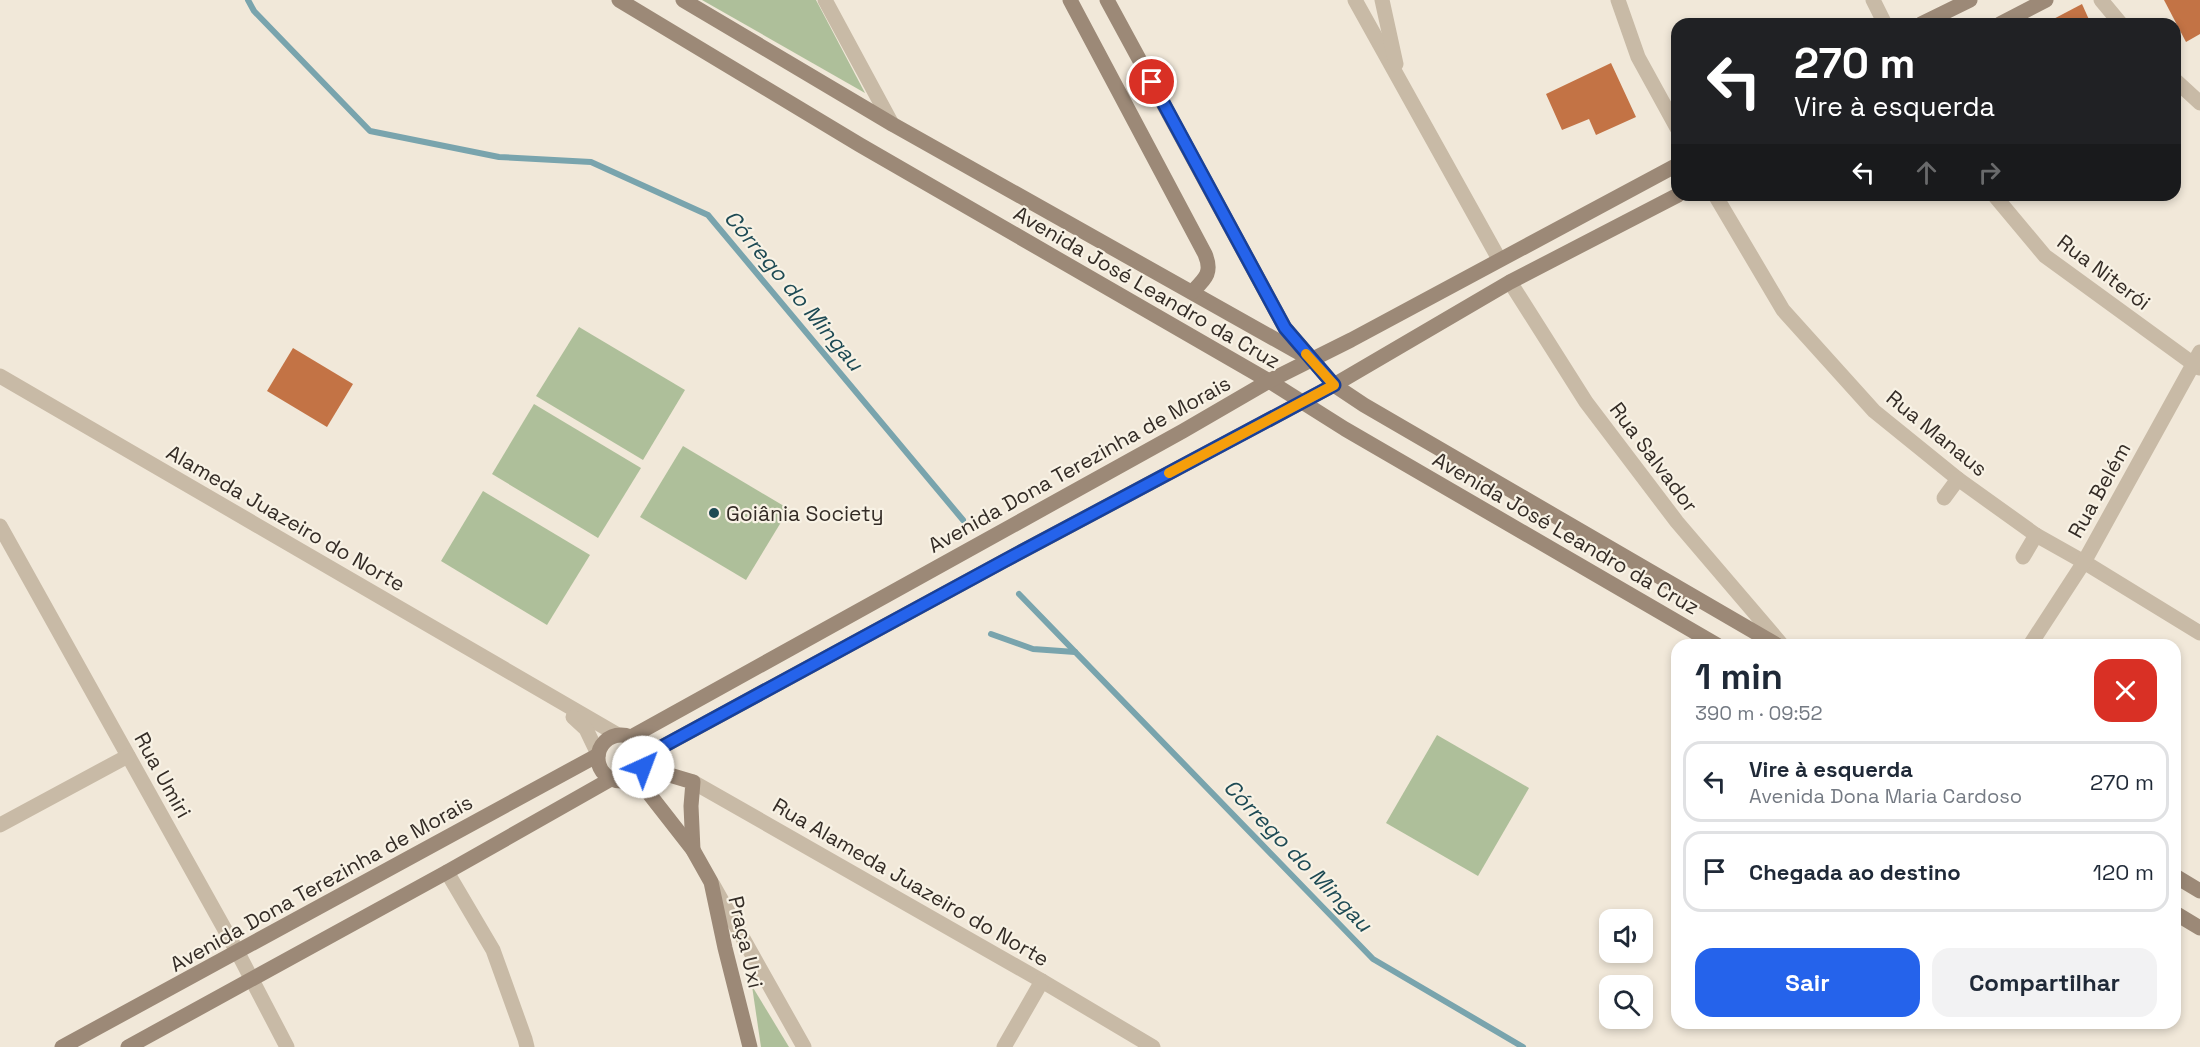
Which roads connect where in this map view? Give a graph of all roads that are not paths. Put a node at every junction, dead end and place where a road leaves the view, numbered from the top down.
1 (619, 0) edge
2 (682, 0) edge
3 (825, 0) edge
4 (1070, 0) edge
5 (1107, 0) edge
6 (1355, 0) edge
7 (1382, 0) edge
8 (1617, 0) edge
9 (1873, 0) edge
10 (1970, 0) edge
11 (2046, 0) edge
12 (2101, 0) edge
13 (1882, 18) edge
14 (1933, 18) edge
15 (2012, 18) edge
16 (2116, 18) edge
17 (1400, 83) junction
18 (2181, 86) edge
19 (2200, 103) edge
20 (1671, 117) edge
21 (892, 124) junction
22 (1671, 168) edge
23 (1671, 199) edge
24 (1718, 201) edge
25 (1999, 201) edge
26 (1499, 259) junction
27 (1510, 282) junction
28 (1192, 292) junction
29 (1311, 360) junction
30 (2198, 362) edge
31 (0, 376) edge
32 (1269, 381) junction
33 (1334, 385) junction
34 (1303, 402) junction
35 (1958, 479) junction
36 (1944, 498) dead end
37 (0, 526) edge
38 (2036, 535) junction
39 (14, 551) junction
40 (2023, 557) dead end
41 (0, 558) edge
42 (2084, 562) junction
43 (2200, 633) edge
44 (1707, 639) edge
45 (1767, 639) edge
46 (1777, 639) edge
47 (2034, 639) edge
48 (550, 697) junction
49 (624, 736) junction
50 (598, 755) junction
51 (128, 756) junction
52 (641, 767) junction
53 (611, 779) junction
54 (693, 782) junction
55 (0, 825) edge
56 (693, 850) junction
57 (447, 872) junction
58 (2181, 880) edge
59 (711, 882) junction
60 (2200, 891) edge
61 (2181, 917) edge
62 (2200, 928) edge
63 (238, 953) junction
64 (252, 980) junction
65 (1042, 981) junction
66 (63, 1047) edge
67 (128, 1047) edge
68 (287, 1047) edge
69 (527, 1047) edge
70 (750, 1047) edge
71 (804, 1047) edge
72 (1004, 1047) edge
73 (1153, 1047) edge

1 - 32 main road, Avenida José Leandro da Cruz
2 - 21 main road, Avenida José Leandro da Cruz
3 - 21 street
4 - 28 main road
5 - 29 main road
6 - 17 street
7 - 17 street
8 - 20 street
9 - 13 street
10 - 14 main road
11 - 15 main road
12 - 16 street
17 - 26 street
18 - 19 street
21 - 28 main road, Avenida José Leandro da Cruz
22 - 26 main road, Avenida Dona Terezinha de Morais
23 - 27 main road
24 - 35 street, Rua Manaus
25 - 30 street, Rua Niterói
26 - 29 main road, Avenida Dona Terezinha de Morais
27 - 33 main road
27 - 46 street, Rua Salvador
28 - 29 main road, Avenida José Leandro da Cruz
29 - 32 main road, Avenida Dona Terezinha de Morais
29 - 33 main road, Avenida José Leandro da Cruz
30 - 42 street, Rua Belém
31 - 48 street, Alameda Juazeiro do Norte
32 - 34 main road, Avenida José Leandro da Cruz
32 - 49 main road, Avenida Dona Terezinha de Morais
33 - 34 main road
33 - 45 main road, Avenida José Leandro da Cruz
34 - 44 main road, Avenida José Leandro da Cruz
34 - 52 main road
35 - 36 street
35 - 38 street, Rua Manaus
37 - 39 street, Rua Umiri
38 - 40 street
38 - 42 street, Rua Manaus
39 - 41 street
39 - 51 street, Rua Umiri
42 - 43 street, Rua Manaus
42 - 47 street, Rua Belém
48 - 49 street, Alameda Juazeiro do Norte
48 - 50 street, Alameda Juazeiro do Norte
49 - 50 main road
49 - 52 main road
50 - 53 main road
50 - 63 main road, Avenida Dona Terezinha de Morais
51 - 55 street
51 - 63 street, Rua Umiri
52 - 53 main road
52 - 54 main road, Rua Alameda Juazeiro do Norte
52 - 56 main road, Praça Uxi
53 - 57 main road
54 - 56 main road, Praça Uxi
54 - 65 street, Rua Alameda Juazeiro do Norte
56 - 59 main road, Praça Uxi
57 - 64 main road
57 - 69 street
58 - 60 main road
59 - 70 main road, Praça Uxi
59 - 71 street
61 - 62 main road
63 - 64 street, Rua Umiri
63 - 66 main road, Avenida Dona Terezinha de Morais
64 - 67 main road
64 - 68 street, Rua Umiri
65 - 72 street
65 - 73 street, Rua Alameda Juazeiro do Norte

